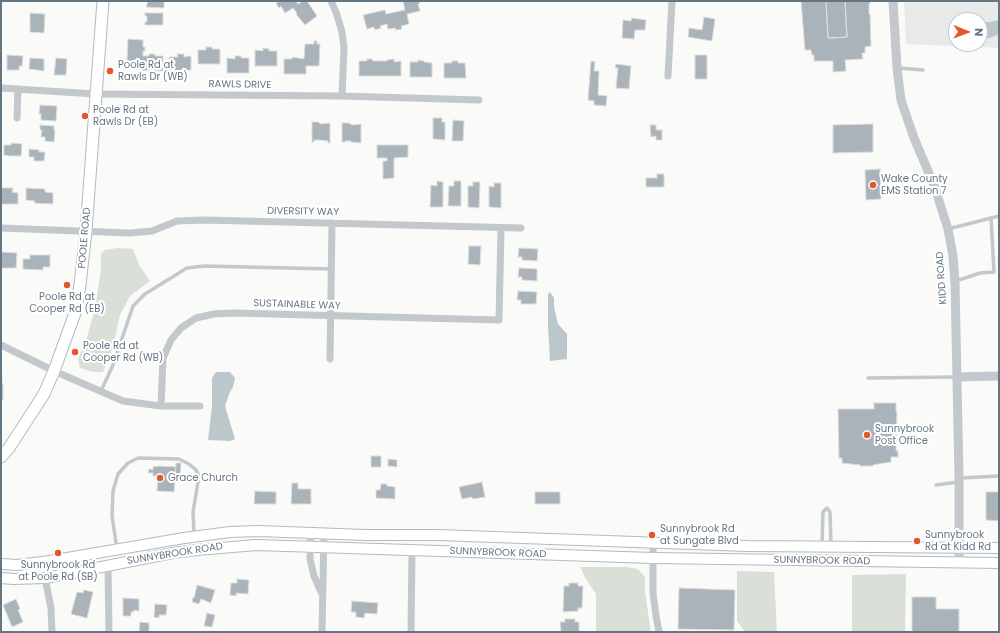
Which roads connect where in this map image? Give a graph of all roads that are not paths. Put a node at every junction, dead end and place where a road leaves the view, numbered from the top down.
1 (103, 1) edge
2 (331, 1) edge
3 (672, 1) edge
4 (893, 1) edge
5 (897, 68) junction
6 (923, 70) dead end
7 (668, 76) dead end
8 (1, 88) edge
9 (18, 89) junction
10 (96, 94) junction
11 (342, 96) junction
12 (479, 100) dead end
13 (17, 118) dead end
14 (999, 216) edge
15 (991, 218) junction
16 (332, 223) junction
17 (1, 228) edge
18 (501, 228) junction
19 (521, 228) dead end
20 (948, 229) junction
21 (86, 231) junction
22 (332, 269) junction
23 (955, 282) junction
24 (331, 316) junction
25 (1, 345) edge
26 (330, 359) dead end
27 (54, 371) junction
28 (999, 376) edge
29 (956, 377) junction
30 (868, 378) dead end
31 (101, 391) junction
32 (161, 406) junction
33 (200, 406) dead end
34 (1, 457) edge
35 (999, 476) edge
36 (959, 480) junction
37 (936, 485) dead end
38 (311, 532) junction
39 (324, 533) junction
40 (194, 536) junction
41 (653, 542) junction
42 (310, 546) junction
43 (826, 547) junction
44 (960, 547) junction
45 (323, 548) junction
46 (999, 548) edge
47 (117, 549) junction
48 (412, 550) junction
49 (653, 558) junction
50 (137, 560) junction
51 (959, 563) junction
52 (999, 563) edge
53 (1, 564) edge
54 (108, 566) junction
55 (1, 578) edge
56 (45, 578) junction
57 (322, 594) junction
58 (52, 632) edge
59 (109, 632) edge
60 (322, 632) edge
61 (411, 632) edge
62 (659, 632) edge

1 - 10 main road, POOLE ROAD
2 - 11 street
3 - 7 street
4 - 5 street, KIDD ROAD
5 - 6 lane
5 - 20 street, KIDD ROAD
8 - 9 street, RAWLS DRIVE
9 - 10 street, RAWLS DRIVE
9 - 13 street
10 - 11 street, RAWLS DRIVE
10 - 21 main road, POOLE ROAD
11 - 12 street, RAWLS DRIVE
14 - 15 lane
15 - 20 lane
15 - 23 lane
16 - 18 street, DIVERSITY WAY
16 - 21 street, DIVERSITY WAY
16 - 22 street
17 - 21 street, DIVERSITY WAY
18 - 19 street, DIVERSITY WAY
18 - 24 street, SUSTAINABLE WAY
20 - 23 street, KIDD ROAD
21 - 27 main road, POOLE ROAD
22 - 24 street
22 - 31 lane
23 - 29 street, KIDD ROAD
24 - 26 street
24 - 32 street, SUSTAINABLE WAY
25 - 27 street
27 - 31 street
27 - 34 main road, POOLE ROAD
28 - 29 street
29 - 30 lane
29 - 36 street, KIDD ROAD
31 - 32 street
32 - 33 street
35 - 36 lane
36 - 37 lane
36 - 44 street, KIDD ROAD
38 - 39 main road, SUNNYBROOK ROAD
38 - 40 main road, SUNNYBROOK ROAD
38 - 42 street
39 - 41 main road, SUNNYBROOK ROAD
39 - 45 street
40 - 47 main road, SUNNYBROOK ROAD
40 - 47 lane
40 - 50 main road
41 - 43 main road, SUNNYBROOK ROAD
41 - 49 street
42 - 45 main road, SUNNYBROOK ROAD
42 - 50 main road, SUNNYBROOK ROAD
42 - 57 street
43 - 43 lane
43 - 44 main road, SUNNYBROOK ROAD
44 - 46 main road, SUNNYBROOK ROAD
44 - 51 street, KIDD ROAD
45 - 48 main road, SUNNYBROOK ROAD
45 - 57 street
47 - 53 main road, SUNNYBROOK ROAD
48 - 49 main road, SUNNYBROOK ROAD
48 - 61 street
49 - 51 main road, SUNNYBROOK ROAD
49 - 62 street
50 - 54 main road, SUNNYBROOK ROAD
51 - 52 main road, SUNNYBROOK ROAD
54 - 56 main road, SUNNYBROOK ROAD
54 - 59 street
55 - 56 main road, SUNNYBROOK ROAD
56 - 58 street
57 - 60 street

